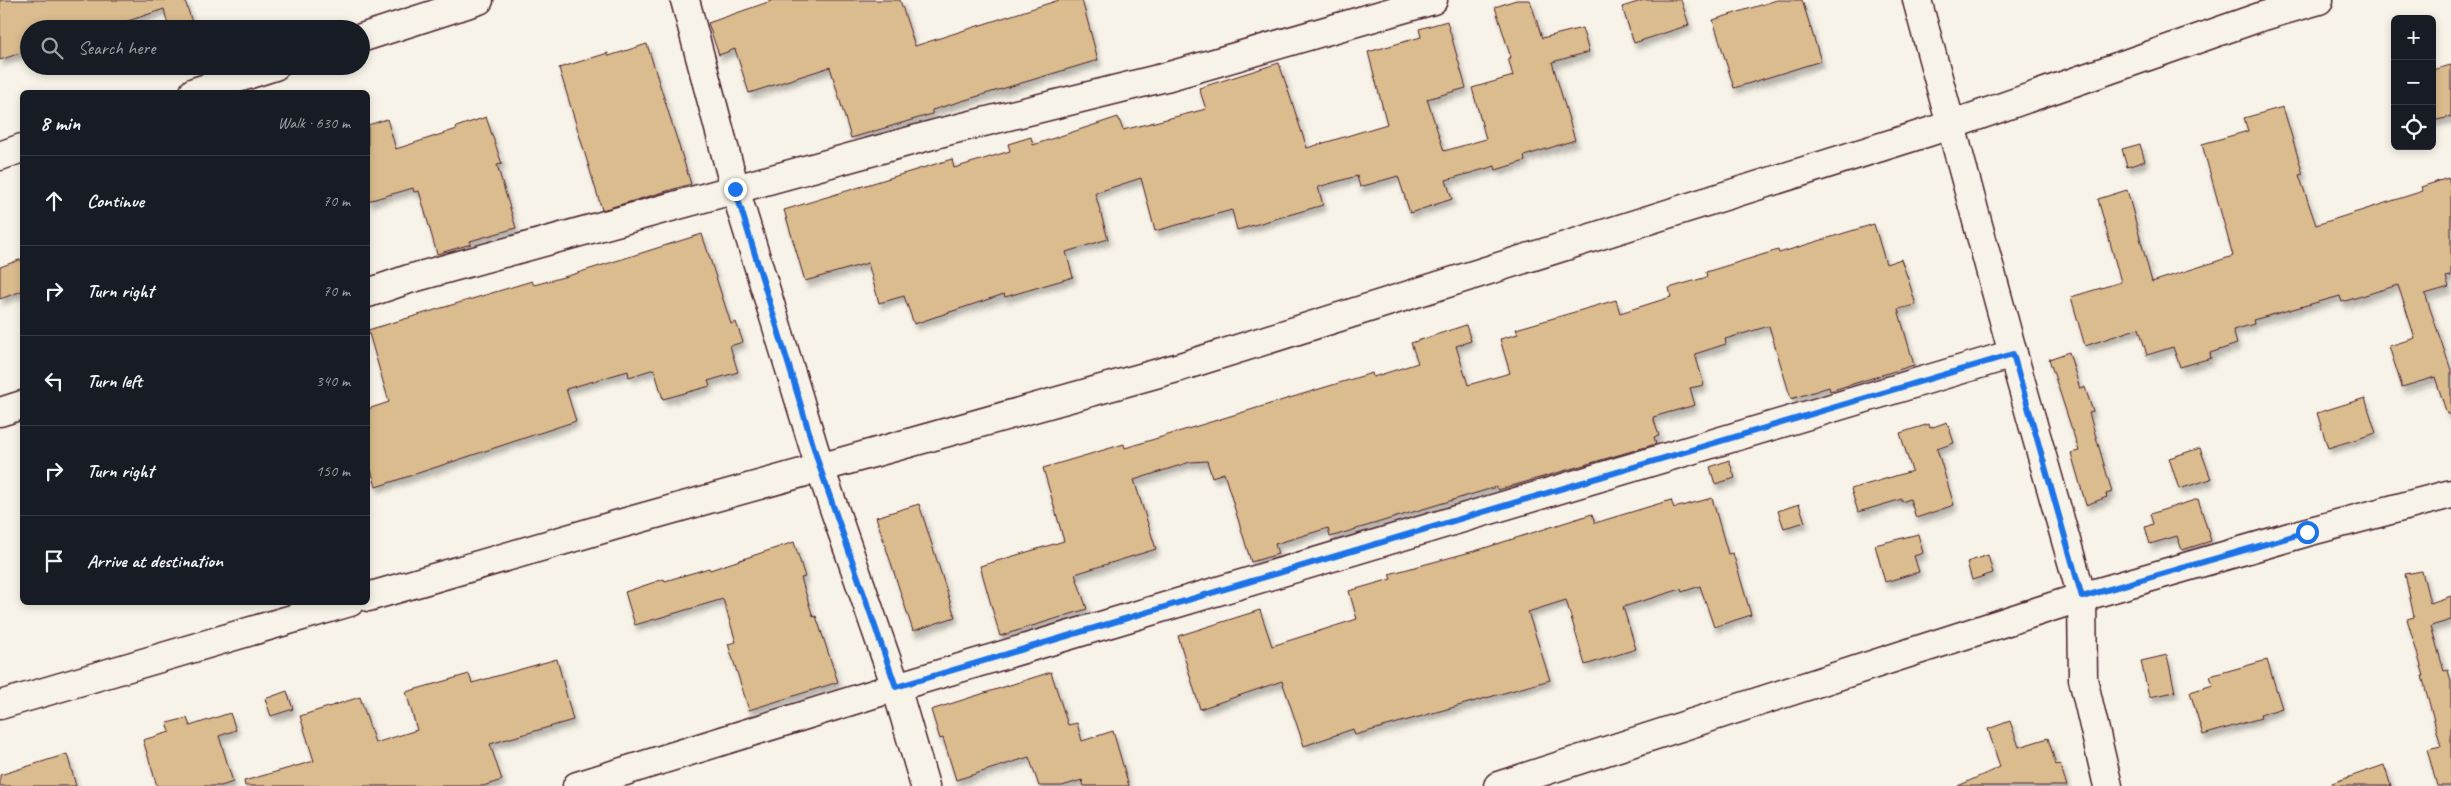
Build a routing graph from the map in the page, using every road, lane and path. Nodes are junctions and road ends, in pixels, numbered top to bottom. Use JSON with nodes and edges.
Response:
{"nodes":[{"id":1,"x":479,"y":0,"type":"edge"},
{"id":2,"x":685,"y":0,"type":"edge"},
{"id":3,"x":1433,"y":0,"type":"edge"},
{"id":4,"x":1917,"y":0,"type":"edge"},
{"id":5,"x":2319,"y":0,"type":"edge"},
{"id":6,"x":370,"y":35,"type":"edge"},
{"id":7,"x":247,"y":75,"type":"edge"},
{"id":8,"x":200,"y":90,"type":"edge"},
{"id":9,"x":1951,"y":124,"type":"junction"},
{"id":10,"x":20,"y":149,"type":"edge"},
{"id":11,"x":0,"y":156,"type":"edge"},
{"id":12,"x":735,"y":189,"type":"junction"},
{"id":13,"x":370,"y":292,"type":"edge"},
{"id":14,"x":2013,"y":354,"type":"junction"},
{"id":15,"x":20,"y":406,"type":"edge"},
{"id":16,"x":0,"y":412,"type":"edge"},
{"id":17,"x":820,"y":468,"type":"junction"},
{"id":18,"x":2451,"y":494,"type":"edge"},
{"id":19,"x":370,"y":596,"type":"edge"},
{"id":20,"x":2082,"y":597,"type":"junction"},
{"id":21,"x":340,"y":605,"type":"edge"},
{"id":22,"x":896,"y":687,"type":"junction"},
{"id":23,"x":0,"y":704,"type":"edge"},
{"id":24,"x":577,"y":786,"type":"edge"},
{"id":25,"x":925,"y":786,"type":"edge"},
{"id":26,"x":1498,"y":786,"type":"edge"},
{"id":27,"x":2108,"y":786,"type":"edge"}],
"edges":[{"from":1,"to":6,"type":"street"},
{"from":2,"to":12,"type":"street"},
{"from":3,"to":12,"type":"street"},
{"from":4,"to":9,"type":"street"},
{"from":5,"to":9,"type":"street"},
{"from":7,"to":8,"type":"street"},
{"from":9,"to":14,"type":"street"},
{"from":9,"to":17,"type":"street"},
{"from":10,"to":11,"type":"street"},
{"from":12,"to":13,"type":"street"},
{"from":12,"to":17,"type":"street"},
{"from":14,"to":20,"type":"street"},
{"from":14,"to":22,"type":"street"},
{"from":15,"to":16,"type":"street"},
{"from":17,"to":19,"type":"street"},
{"from":17,"to":22,"type":"street"},
{"from":18,"to":20,"type":"street"},
{"from":20,"to":26,"type":"street"},
{"from":20,"to":27,"type":"street"},
{"from":21,"to":23,"type":"street"},
{"from":22,"to":24,"type":"street"},
{"from":22,"to":25,"type":"street"}]}
